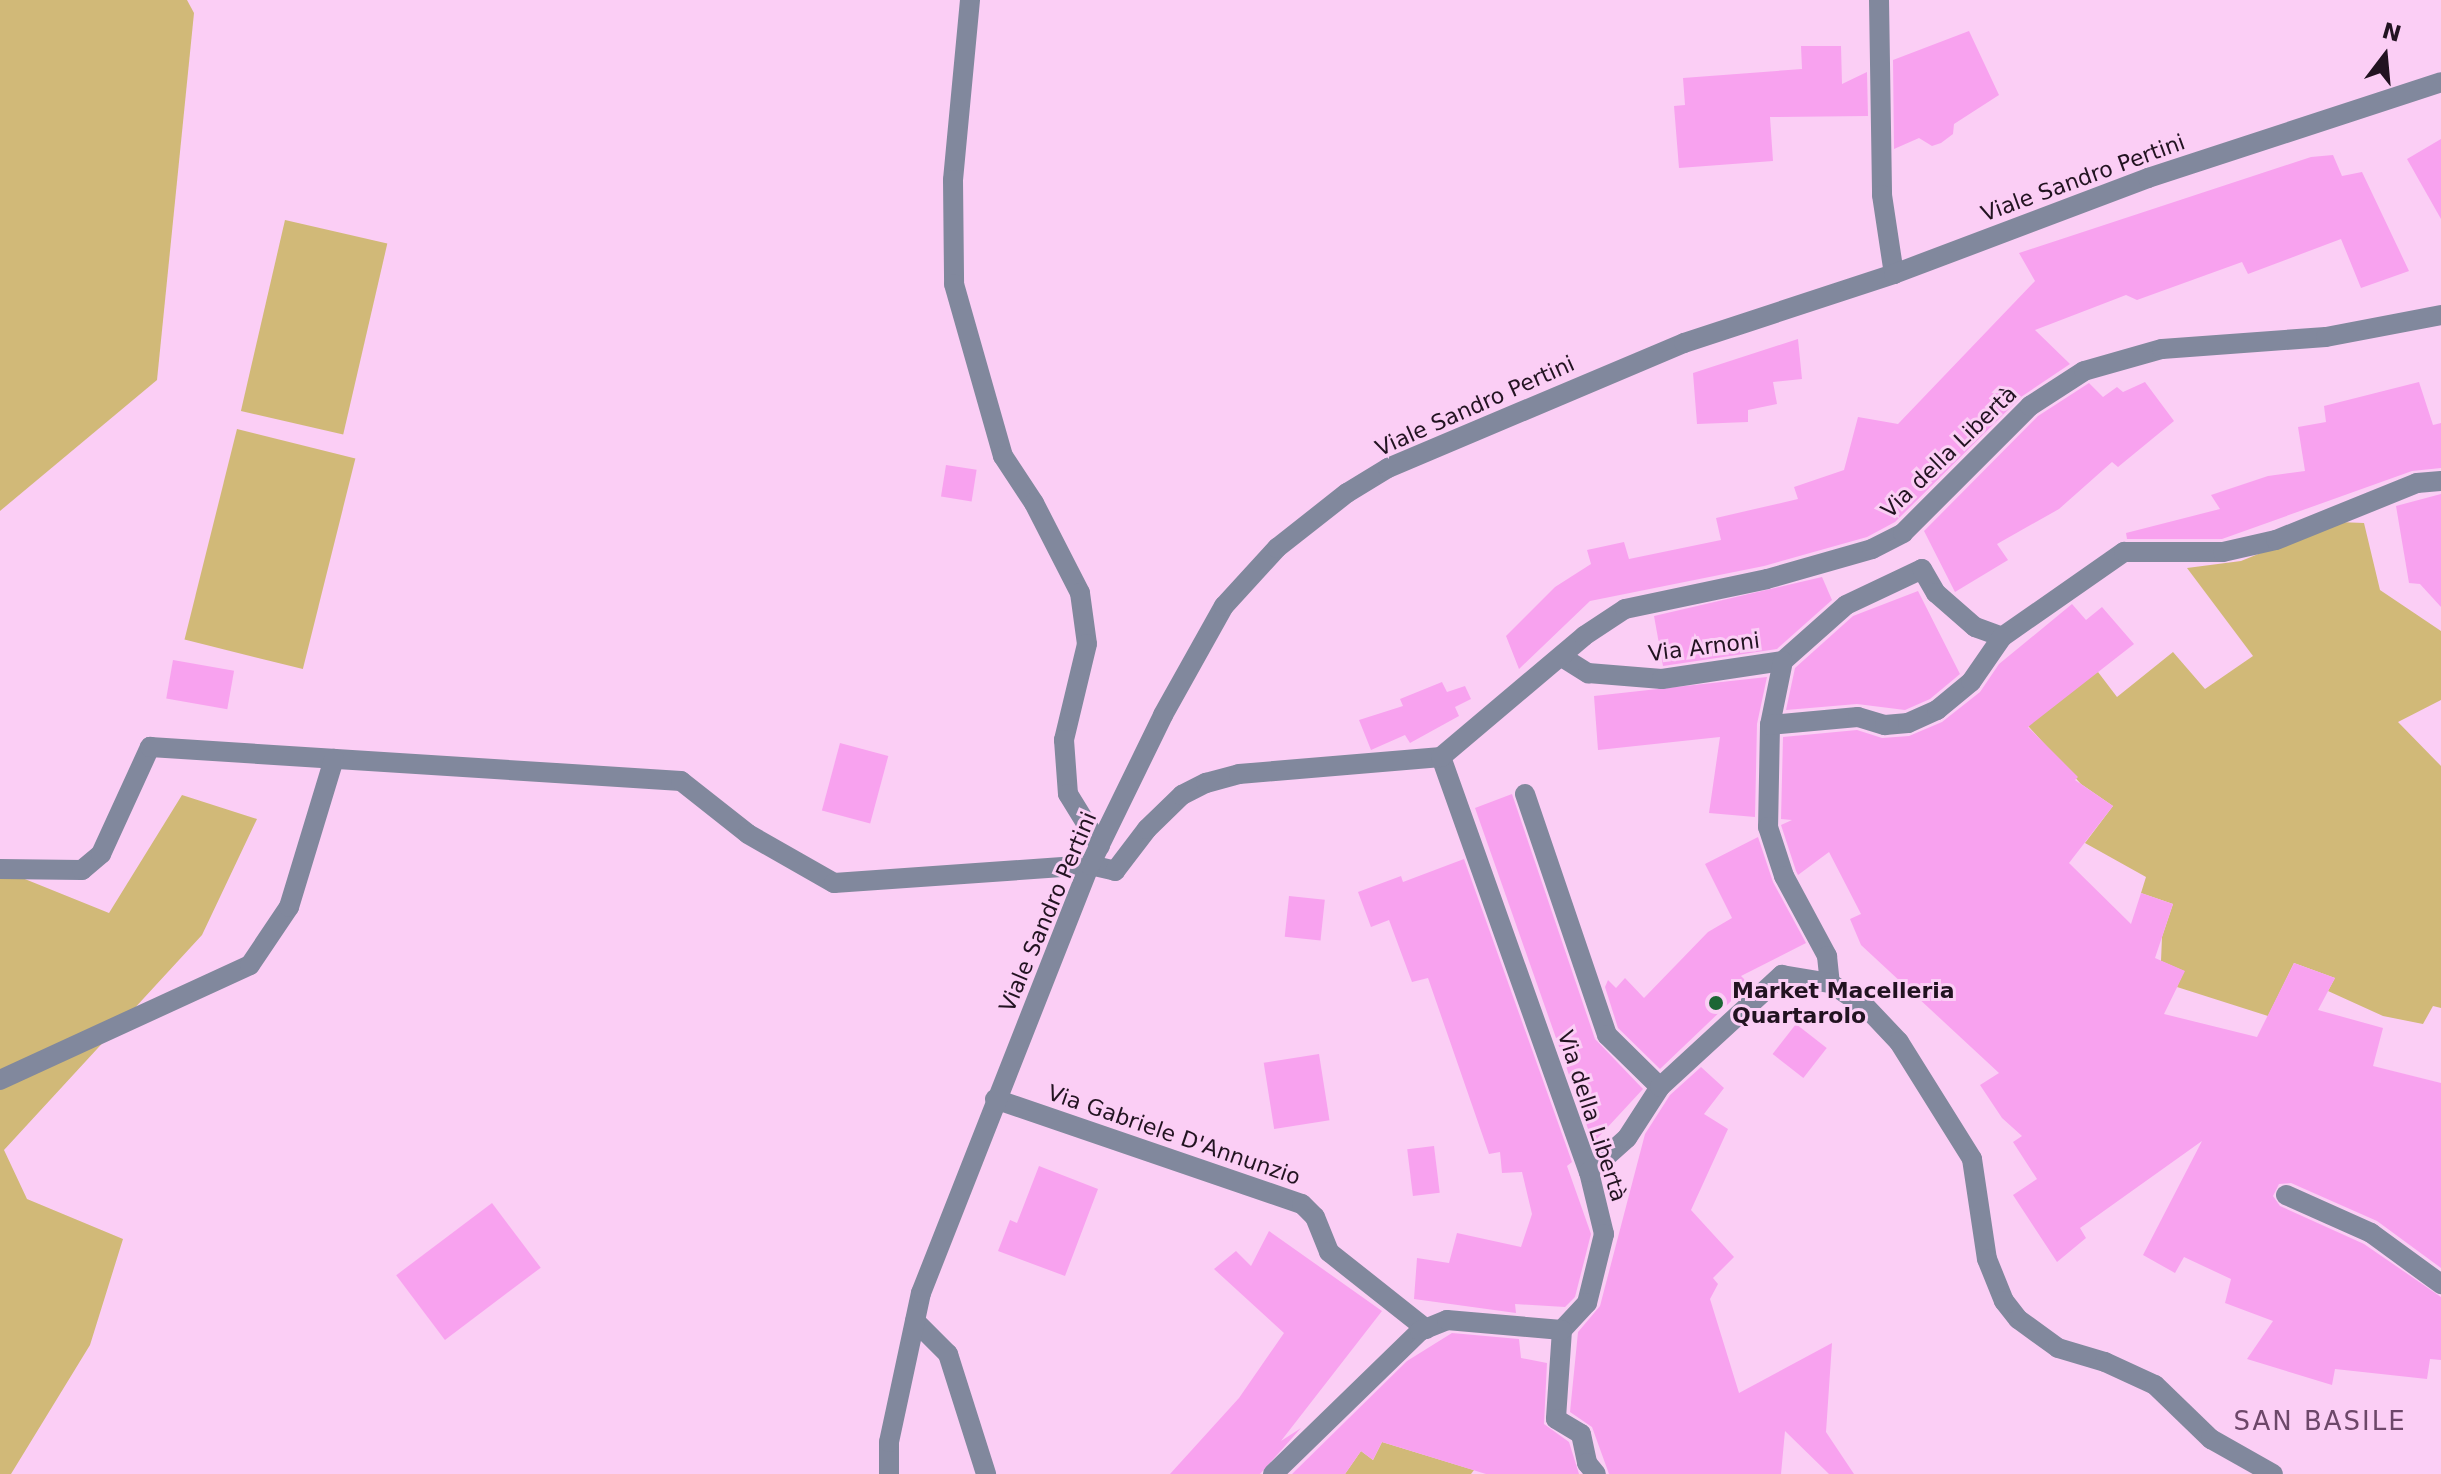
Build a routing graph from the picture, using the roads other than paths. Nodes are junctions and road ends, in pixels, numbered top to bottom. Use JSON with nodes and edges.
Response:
{"nodes":[{"id":1,"x":970,"y":0,"type":"edge"},
{"id":2,"x":1879,"y":0,"type":"edge"},
{"id":3,"x":2441,"y":82,"type":"edge"},
{"id":4,"x":1894,"y":274,"type":"junction"},
{"id":5,"x":2441,"y":315,"type":"edge"},
{"id":6,"x":2441,"y":481,"type":"edge"},
{"id":7,"x":2002,"y":637,"type":"junction"},
{"id":8,"x":1562,"y":657,"type":"junction"},
{"id":9,"x":1783,"y":661,"type":"junction"},
{"id":10,"x":1770,"y":725,"type":"junction"},
{"id":11,"x":1441,"y":757,"type":"junction"},
{"id":12,"x":334,"y":759,"type":"junction"},
{"id":13,"x":1525,"y":794,"type":"dead end"},
{"id":14,"x":1100,"y":846,"type":"junction"},
{"id":15,"x":1090,"y":865,"type":"junction"},
{"id":16,"x":0,"y":869,"type":"edge"},
{"id":17,"x":1830,"y":983,"type":"junction"},
{"id":18,"x":0,"y":1080,"type":"edge"},
{"id":19,"x":1660,"y":1087,"type":"junction"},
{"id":20,"x":995,"y":1099,"type":"junction"},
{"id":21,"x":1589,"y":1172,"type":"junction"},
{"id":22,"x":2286,"y":1195,"type":"dead end"},
{"id":23,"x":2441,"y":1284,"type":"edge"},
{"id":24,"x":915,"y":1321,"type":"junction"},
{"id":25,"x":1426,"y":1329,"type":"junction"},
{"id":26,"x":1562,"y":1330,"type":"junction"},
{"id":27,"x":889,"y":1474,"type":"edge"},
{"id":28,"x":986,"y":1474,"type":"edge"},
{"id":29,"x":1273,"y":1474,"type":"edge"},
{"id":30,"x":1596,"y":1474,"type":"edge"},
{"id":31,"x":2273,"y":1474,"type":"edge"}],
"edges":[{"from":1,"to":14,"type":"street"},
{"from":2,"to":4,"type":"street"},
{"from":3,"to":4,"type":"street","name":"Viale Sandro Pertini"},
{"from":4,"to":14,"type":"street","name":"Viale Sandro Pertini"},
{"from":5,"to":8,"type":"street","name":"Via della Libertà"},
{"from":6,"to":7,"type":"street"},
{"from":7,"to":9,"type":"street","name":"Via Arnoni"},
{"from":7,"to":10,"type":"street"},
{"from":8,"to":9,"type":"street","name":"Via Arnoni"},
{"from":8,"to":11,"type":"street","name":"Via della Libertà"},
{"from":9,"to":10,"type":"street"},
{"from":10,"to":17,"type":"street"},
{"from":11,"to":15,"type":"street"},
{"from":11,"to":21,"type":"street","name":"Via della Libertà"},
{"from":12,"to":15,"type":"street"},
{"from":12,"to":16,"type":"street"},
{"from":12,"to":18,"type":"street"},
{"from":13,"to":19,"type":"street"},
{"from":14,"to":15,"type":"street","name":"Viale Sandro Pertini"},
{"from":15,"to":20,"type":"street","name":"Viale Sandro Pertini"},
{"from":17,"to":19,"type":"street"},
{"from":17,"to":31,"type":"street"},
{"from":19,"to":21,"type":"street"},
{"from":20,"to":24,"type":"street","name":"Viale Sandro Pertini"},
{"from":20,"to":25,"type":"street","name":"Via Gabriele D'Annunzio"},
{"from":21,"to":26,"type":"street","name":"Via della Libertà"},
{"from":22,"to":23,"type":"street"},
{"from":24,"to":27,"type":"street","name":"Viale Sandro Pertini"},
{"from":24,"to":28,"type":"street"},
{"from":25,"to":26,"type":"street"},
{"from":25,"to":29,"type":"street"},
{"from":26,"to":30,"type":"street"}]}
